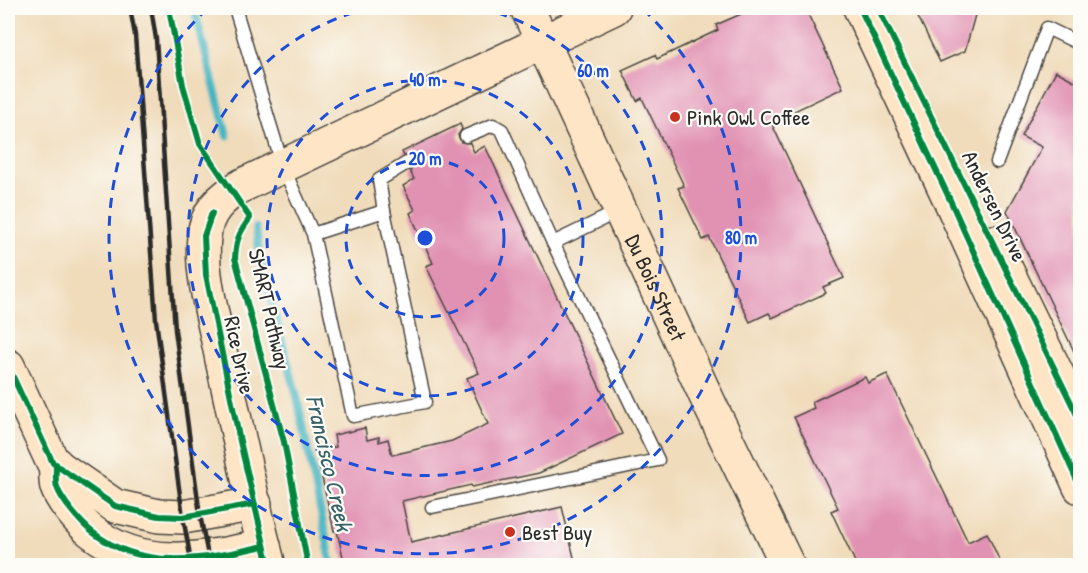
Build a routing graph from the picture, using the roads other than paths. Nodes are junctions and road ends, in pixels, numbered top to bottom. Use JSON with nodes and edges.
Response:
{"nodes":[{"id":1,"x":235,"y":8,"type":"edge"},
{"id":2,"x":527,"y":8,"type":"edge"},
{"id":3,"x":614,"y":8,"type":"edge"},
{"id":4,"x":860,"y":8,"type":"edge"},
{"id":5,"x":878,"y":8,"type":"edge"},
{"id":6,"x":544,"y":41,"type":"junction"},
{"id":7,"x":1080,"y":44,"type":"edge"},
{"id":8,"x":466,"y":135,"type":"dead end"},
{"id":9,"x":997,"y":162,"type":"dead end"},
{"id":10,"x":407,"y":163,"type":"dead end"},
{"id":11,"x":283,"y":167,"type":"junction"},
{"id":12,"x":384,"y":211,"type":"junction"},
{"id":13,"x":620,"y":211,"type":"junction"},
{"id":14,"x":313,"y":234,"type":"junction"},
{"id":15,"x":553,"y":243,"type":"junction"},
{"id":16,"x":8,"y":366,"type":"edge"},
{"id":17,"x":1080,"y":421,"type":"edge"},
{"id":18,"x":56,"y":464,"type":"junction"},
{"id":19,"x":1080,"y":487,"type":"edge"},
{"id":20,"x":255,"y":504,"type":"junction"},
{"id":21,"x":432,"y":507,"type":"dead end"},
{"id":22,"x":267,"y":556,"type":"edge"},
{"id":23,"x":788,"y":566,"type":"edge"}],
"edges":[{"from":1,"to":11,"type":"lane"},
{"from":2,"to":6,"type":"street","name":"Du Bois Street"},
{"from":3,"to":6,"type":"street","name":"Rice Drive"},
{"from":4,"to":19,"type":"street","name":"Andersen Drive"},
{"from":5,"to":17,"type":"street","name":"Andersen Drive"},
{"from":6,"to":11,"type":"street","name":"Rice Drive"},
{"from":6,"to":13,"type":"street","name":"Du Bois Street"},
{"from":7,"to":9,"type":"lane"},
{"from":8,"to":15,"type":"lane"},
{"from":10,"to":12,"type":"lane"},
{"from":11,"to":14,"type":"lane"},
{"from":11,"to":20,"type":"street","name":"Rice Drive"},
{"from":12,"to":14,"type":"lane"},
{"from":12,"to":14,"type":"lane"},
{"from":13,"to":15,"type":"lane"},
{"from":13,"to":23,"type":"street","name":"Du Bois Street"},
{"from":15,"to":21,"type":"lane"},
{"from":16,"to":18,"type":"street"},
{"from":18,"to":20,"type":"street"},
{"from":18,"to":22,"type":"street"},
{"from":20,"to":22,"type":"street","name":"Rice Drive"}]}
